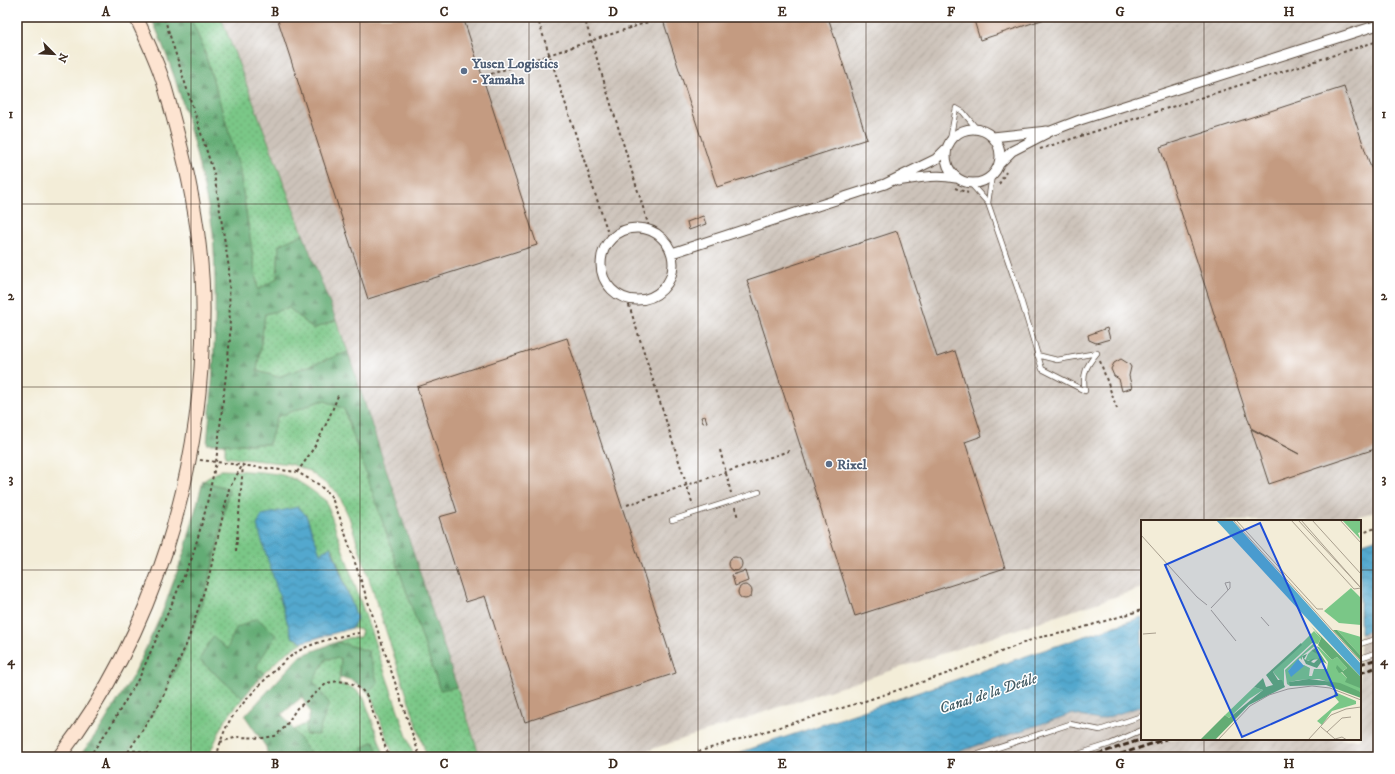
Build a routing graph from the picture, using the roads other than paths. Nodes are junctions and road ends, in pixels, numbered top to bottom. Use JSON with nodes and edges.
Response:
{"nodes":[{"id":1,"x":136,"y":17,"type":"edge"},
{"id":2,"x":1378,"y":25,"type":"edge"},
{"id":3,"x":976,"y":128,"type":"junction"},
{"id":4,"x":1051,"y":131,"type":"junction"},
{"id":5,"x":993,"y":137,"type":"junction"},
{"id":6,"x":950,"y":140,"type":"junction"},
{"id":7,"x":946,"y":149,"type":"junction"},
{"id":8,"x":999,"y":164,"type":"junction"},
{"id":9,"x":992,"y":175,"type":"junction"},
{"id":10,"x":953,"y":181,"type":"junction"},
{"id":11,"x":970,"y":183,"type":"junction"},
{"id":12,"x":885,"y":184,"type":"junction"},
{"id":13,"x":988,"y":202,"type":"junction"},
{"id":14,"x":672,"y":253,"type":"junction"},
{"id":15,"x":1038,"y":355,"type":"junction"},
{"id":16,"x":759,"y":492,"type":"dead end"},
{"id":17,"x":672,"y":520,"type":"dead end"},
{"id":18,"x":1378,"y":638,"type":"edge"},
{"id":19,"x":1361,"y":644,"type":"edge"},
{"id":20,"x":1378,"y":652,"type":"edge"},
{"id":21,"x":1361,"y":658,"type":"edge"},
{"id":22,"x":1141,"y":716,"type":"edge"},
{"id":23,"x":1141,"y":730,"type":"edge"},
{"id":24,"x":59,"y":757,"type":"edge"},
{"id":25,"x":970,"y":757,"type":"edge"},
{"id":26,"x":1069,"y":757,"type":"edge"}],
"edges":[{"from":1,"to":24,"type":"main road"},
{"from":2,"to":4,"type":"street"},
{"from":3,"to":5,"type":"street"},
{"from":3,"to":6,"type":"street"},
{"from":3,"to":6,"type":"lane"},
{"from":4,"to":5,"type":"street"},
{"from":4,"to":8,"type":"street"},
{"from":5,"to":8,"type":"street"},
{"from":6,"to":7,"type":"street"},
{"from":7,"to":10,"type":"street"},
{"from":7,"to":12,"type":"street"},
{"from":8,"to":9,"type":"street"},
{"from":9,"to":11,"type":"street"},
{"from":9,"to":13,"type":"lane"},
{"from":10,"to":11,"type":"street"},
{"from":10,"to":12,"type":"street"},
{"from":11,"to":13,"type":"lane"},
{"from":12,"to":14,"type":"street"},
{"from":13,"to":15,"type":"lane"},
{"from":14,"to":14,"type":"street"},
{"from":15,"to":15,"type":"lane"},
{"from":16,"to":17,"type":"lane"},
{"from":18,"to":19,"type":"lane"},
{"from":20,"to":21,"type":"lane"},
{"from":22,"to":25,"type":"lane"},
{"from":23,"to":26,"type":"lane"}]}
